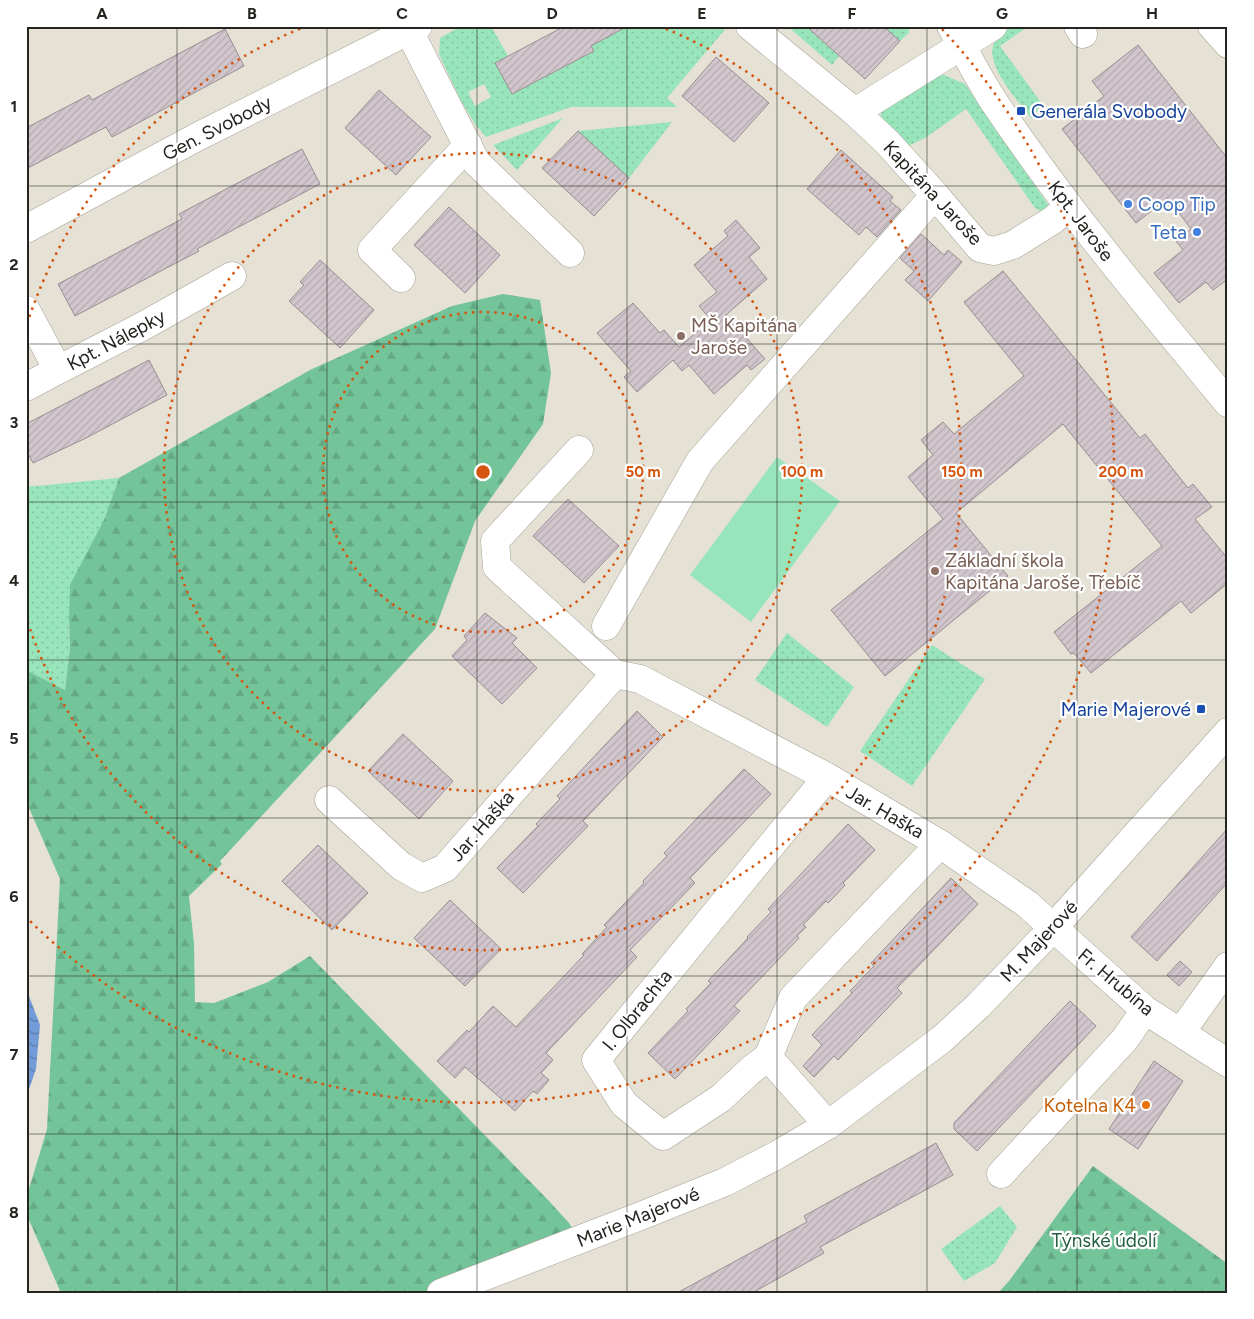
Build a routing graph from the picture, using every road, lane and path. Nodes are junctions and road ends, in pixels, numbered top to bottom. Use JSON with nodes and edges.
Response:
{"nodes":[{"id":1,"x":750,"y":26,"type":"edge"},
{"id":2,"x":993,"y":26,"type":"edge"},
{"id":3,"x":1212,"y":26,"type":"edge"},
{"id":4,"x":414,"y":28,"type":"edge"},
{"id":5,"x":956,"y":35,"type":"edge"},
{"id":6,"x":1228,"y":44,"type":"edge"},
{"id":7,"x":855,"y":112,"type":"junction"},
{"id":8,"x":468,"y":145,"type":"junction"},
{"id":9,"x":935,"y":195,"type":"junction"},
{"id":10,"x":1068,"y":207,"type":"junction"},
{"id":11,"x":26,"y":229,"type":"edge"},
{"id":12,"x":570,"y":253,"type":"dead end"},
{"id":13,"x":232,"y":276,"type":"dead end"},
{"id":14,"x":401,"y":278,"type":"dead end"},
{"id":15,"x":26,"y":310,"type":"edge"},
{"id":16,"x":58,"y":370,"type":"junction"},
{"id":17,"x":26,"y":387,"type":"edge"},
{"id":18,"x":1228,"y":403,"type":"edge"},
{"id":19,"x":579,"y":450,"type":"dead end"},
{"id":20,"x":606,"y":626,"type":"dead end"},
{"id":21,"x":615,"y":674,"type":"junction"},
{"id":22,"x":1228,"y":732,"type":"edge"},
{"id":23,"x":827,"y":777,"type":"junction"},
{"id":24,"x":329,"y":800,"type":"dead end"},
{"id":25,"x":940,"y":844,"type":"junction"},
{"id":26,"x":1053,"y":928,"type":"junction"},
{"id":27,"x":1228,"y":966,"type":"edge"},
{"id":28,"x":1146,"y":1010,"type":"junction"},
{"id":29,"x":1181,"y":1032,"type":"junction"},
{"id":30,"x":768,"y":1057,"type":"junction"},
{"id":31,"x":1228,"y":1063,"type":"edge"},
{"id":32,"x":828,"y":1125,"type":"junction"},
{"id":33,"x":1001,"y":1174,"type":"dead end"},
{"id":34,"x":441,"y":1293,"type":"edge"}],
"edges":[{"from":1,"to":7,"type":"street","name":"Kapitána Jaroše"},
{"from":2,"to":5,"type":"street"},
{"from":3,"to":6,"type":"street"},
{"from":4,"to":8,"type":"street","name":"Gen. Svobody"},
{"from":4,"to":11,"type":"street","name":"Gen. Svobody"},
{"from":5,"to":7,"type":"street"},
{"from":5,"to":10,"type":"street","name":"Kpt. Jaroše"},
{"from":7,"to":9,"type":"street","name":"Kapitána Jaroše"},
{"from":8,"to":12,"type":"street","name":"Gen. Svobody"},
{"from":8,"to":14,"type":"street"},
{"from":9,"to":10,"type":"street","name":"Kapitána Jaroše"},
{"from":9,"to":20,"type":"street"},
{"from":10,"to":18,"type":"street","name":"Kpt. Jaroše"},
{"from":13,"to":16,"type":"street","name":"Kpt. Nálepky"},
{"from":15,"to":16,"type":"street","name":"Kpt. Nálepky"},
{"from":16,"to":17,"type":"street"},
{"from":19,"to":21,"type":"street"},
{"from":21,"to":23,"type":"street","name":"Jar. Haška"},
{"from":21,"to":24,"type":"street","name":"Jar. Haška"},
{"from":22,"to":26,"type":"street","name":"M. Majerové"},
{"from":23,"to":25,"type":"street","name":"Jar. Haška"},
{"from":23,"to":30,"type":"street","name":"I. Olbrachta"},
{"from":25,"to":26,"type":"street","name":"Jar. Haška"},
{"from":25,"to":30,"type":"street","name":"Jar. Haška"},
{"from":26,"to":28,"type":"street","name":"Fr. Hrubína"},
{"from":26,"to":32,"type":"street","name":"M. Majerové"},
{"from":27,"to":29,"type":"street"},
{"from":28,"to":29,"type":"street","name":"Fr. Hrubína"},
{"from":28,"to":33,"type":"street"},
{"from":29,"to":31,"type":"street","name":"Fr. Hrubína"},
{"from":30,"to":32,"type":"street"},
{"from":32,"to":34,"type":"street","name":"Marie Majerové"}]}
